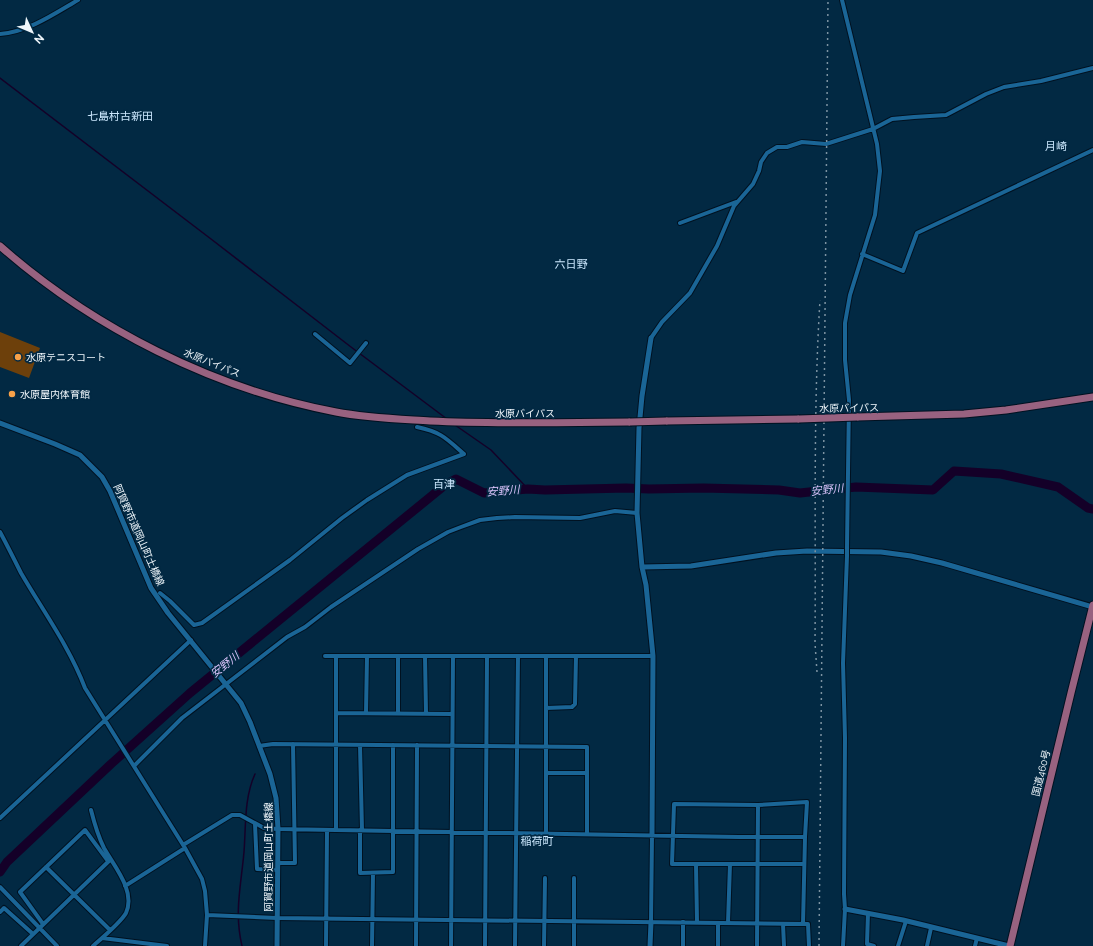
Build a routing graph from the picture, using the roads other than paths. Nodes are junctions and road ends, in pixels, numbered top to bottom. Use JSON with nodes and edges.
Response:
{"nodes":[{"id":1,"x":78,"y":0,"type":"edge"},
{"id":2,"x":842,"y":0,"type":"edge"},
{"id":3,"x":0,"y":34,"type":"edge"},
{"id":4,"x":1093,"y":68,"type":"edge"},
{"id":5,"x":873,"y":129,"type":"junction"},
{"id":6,"x":1093,"y":150,"type":"edge"},
{"id":7,"x":737,"y":202,"type":"junction"},
{"id":8,"x":680,"y":223,"type":"dead end"},
{"id":9,"x":0,"y":246,"type":"edge"},
{"id":10,"x":862,"y":254,"type":"junction"},
{"id":11,"x":315,"y":334,"type":"dead end"},
{"id":12,"x":650,"y":340,"type":"joint"},
{"id":13,"x":366,"y":343,"type":"dead end"},
{"id":14,"x":1093,"y":397,"type":"edge"},
{"id":15,"x":0,"y":423,"type":"edge"},
{"id":16,"x":417,"y":427,"type":"dead end"},
{"id":17,"x":637,"y":513,"type":"junction"},
{"id":18,"x":0,"y":532,"type":"edge"},
{"id":19,"x":642,"y":567,"type":"junction"},
{"id":20,"x":160,"y":593,"type":"dead end"},
{"id":21,"x":1093,"y":606,"type":"edge"},
{"id":22,"x":191,"y":640,"type":"junction"},
{"id":23,"x":326,"y":656,"type":"dead end"},
{"id":24,"x":336,"y":656,"type":"junction"},
{"id":25,"x":367,"y":656,"type":"junction"},
{"id":26,"x":398,"y":656,"type":"junction"},
{"id":27,"x":425,"y":656,"type":"junction"},
{"id":28,"x":453,"y":656,"type":"junction"},
{"id":29,"x":487,"y":656,"type":"junction"},
{"id":30,"x":518,"y":656,"type":"junction"},
{"id":31,"x":546,"y":656,"type":"junction"},
{"id":32,"x":576,"y":656,"type":"junction"},
{"id":33,"x":653,"y":656,"type":"junction"},
{"id":34,"x":226,"y":683,"type":"junction"},
{"id":35,"x":546,"y":708,"type":"junction"},
{"id":36,"x":336,"y":713,"type":"junction"},
{"id":37,"x":366,"y":713,"type":"junction"},
{"id":38,"x":398,"y":713,"type":"junction"},
{"id":39,"x":426,"y":714,"type":"junction"},
{"id":40,"x":452,"y":714,"type":"junction"},
{"id":41,"x":105,"y":721,"type":"junction"},
{"id":42,"x":294,"y":744,"type":"junction"},
{"id":43,"x":336,"y":745,"type":"junction"},
{"id":44,"x":360,"y":745,"type":"junction"},
{"id":45,"x":393,"y":745,"type":"junction"},
{"id":46,"x":417,"y":745,"type":"junction"},
{"id":47,"x":259,"y":746,"type":"junction"},
{"id":48,"x":452,"y":746,"type":"junction"},
{"id":49,"x":487,"y":746,"type":"junction"},
{"id":50,"x":517,"y":746,"type":"junction"},
{"id":51,"x":546,"y":747,"type":"junction"},
{"id":52,"x":133,"y":764,"type":"junction"},
{"id":53,"x":546,"y":773,"type":"junction"},
{"id":54,"x":587,"y":773,"type":"junction"},
{"id":55,"x":758,"y":805,"type":"junction"},
{"id":56,"x":90,"y":810,"type":"dead end"},
{"id":57,"x":0,"y":818,"type":"edge"},
{"id":58,"x":255,"y":824,"type":"junction"},
{"id":59,"x":278,"y":829,"type":"junction"},
{"id":60,"x":295,"y":829,"type":"junction"},
{"id":61,"x":327,"y":830,"type":"junction"},
{"id":62,"x":336,"y":830,"type":"junction"},
{"id":63,"x":361,"y":830,"type":"junction"},
{"id":64,"x":393,"y":831,"type":"junction"},
{"id":65,"x":417,"y":831,"type":"junction"},
{"id":66,"x":452,"y":832,"type":"junction"},
{"id":67,"x":486,"y":832,"type":"junction"},
{"id":68,"x":516,"y":832,"type":"junction"},
{"id":69,"x":546,"y":833,"type":"junction"},
{"id":70,"x":587,"y":834,"type":"junction"},
{"id":71,"x":652,"y":835,"type":"junction"},
{"id":72,"x":673,"y":835,"type":"junction"},
{"id":73,"x":757,"y":837,"type":"junction"},
{"id":74,"x":805,"y":837,"type":"junction"},
{"id":75,"x":184,"y":846,"type":"junction"},
{"id":76,"x":110,"y":860,"type":"junction"},
{"id":77,"x":278,"y":863,"type":"junction"},
{"id":78,"x":696,"y":864,"type":"junction"},
{"id":79,"x":730,"y":864,"type":"junction"},
{"id":80,"x":757,"y":864,"type":"junction"},
{"id":81,"x":804,"y":864,"type":"junction"},
{"id":82,"x":46,"y":868,"type":"junction"},
{"id":83,"x":278,"y":870,"type":"junction"},
{"id":84,"x":373,"y":873,"type":"junction"},
{"id":85,"x":545,"y":878,"type":"dead end"},
{"id":86,"x":574,"y":878,"type":"dead end"},
{"id":87,"x":125,"y":886,"type":"junction"},
{"id":88,"x":1,"y":888,"type":"edge"},
{"id":89,"x":74,"y":895,"type":"junction"},
{"id":90,"x":845,"y":909,"type":"junction"},
{"id":91,"x":0,"y":912,"type":"edge"},
{"id":92,"x":868,"y":913,"type":"junction"},
{"id":93,"x":207,"y":915,"type":"junction"},
{"id":94,"x":277,"y":918,"type":"junction"},
{"id":95,"x":326,"y":918,"type":"junction"},
{"id":96,"x":372,"y":919,"type":"junction"},
{"id":97,"x":416,"y":919,"type":"junction"},
{"id":98,"x":451,"y":920,"type":"junction"},
{"id":99,"x":486,"y":920,"type":"junction"},
{"id":100,"x":516,"y":920,"type":"junction"},
{"id":101,"x":544,"y":921,"type":"junction"},
{"id":102,"x":574,"y":921,"type":"junction"},
{"id":103,"x":906,"y":921,"type":"junction"},
{"id":104,"x":651,"y":922,"type":"junction"},
{"id":105,"x":683,"y":922,"type":"junction"},
{"id":106,"x":697,"y":922,"type":"junction"},
{"id":107,"x":718,"y":923,"type":"junction"},
{"id":108,"x":728,"y":923,"type":"junction"},
{"id":109,"x":757,"y":923,"type":"junction"},
{"id":110,"x":43,"y":924,"type":"junction"},
{"id":111,"x":784,"y":924,"type":"junction"},
{"id":112,"x":803,"y":924,"type":"junction"},
{"id":113,"x":40,"y":928,"type":"junction"},
{"id":114,"x":931,"y":928,"type":"junction"},
{"id":115,"x":110,"y":930,"type":"junction"},
{"id":116,"x":33,"y":934,"type":"junction"},
{"id":117,"x":102,"y":938,"type":"junction"},
{"id":118,"x":977,"y":938,"type":"junction"},
{"id":119,"x":21,"y":946,"type":"edge"},
{"id":120,"x":57,"y":946,"type":"edge"},
{"id":121,"x":93,"y":946,"type":"edge"},
{"id":122,"x":167,"y":946,"type":"edge"},
{"id":123,"x":205,"y":946,"type":"edge"},
{"id":124,"x":277,"y":946,"type":"edge"},
{"id":125,"x":326,"y":946,"type":"edge"},
{"id":126,"x":372,"y":946,"type":"edge"},
{"id":127,"x":416,"y":946,"type":"edge"},
{"id":128,"x":451,"y":946,"type":"edge"},
{"id":129,"x":485,"y":946,"type":"edge"},
{"id":130,"x":516,"y":946,"type":"edge"},
{"id":131,"x":544,"y":946,"type":"edge"},
{"id":132,"x":574,"y":946,"type":"edge"},
{"id":133,"x":650,"y":946,"type":"edge"},
{"id":134,"x":683,"y":946,"type":"edge"},
{"id":135,"x":718,"y":946,"type":"edge"},
{"id":136,"x":757,"y":946,"type":"edge"},
{"id":137,"x":784,"y":946,"type":"edge"},
{"id":138,"x":809,"y":946,"type":"edge"},
{"id":139,"x":843,"y":946,"type":"edge"},
{"id":140,"x":874,"y":946,"type":"edge"},
{"id":141,"x":898,"y":946,"type":"edge"},
{"id":142,"x":927,"y":946,"type":"edge"},
{"id":143,"x":975,"y":946,"type":"edge"},
{"id":144,"x":1010,"y":946,"type":"edge"}],
"edges":[{"from":1,"to":3,"type":"street"},
{"from":2,"to":5,"type":"street"},
{"from":4,"to":5,"type":"street"},
{"from":5,"to":7,"type":"street"},
{"from":5,"to":10,"type":"street"},
{"from":6,"to":10,"type":"street"},
{"from":7,"to":8,"type":"street"},
{"from":7,"to":12,"type":"street"},
{"from":9,"to":14,"type":"highway","name":"水原バイパス","bridge":true},
{"from":10,"to":90,"type":"street","bridge":true},
{"from":11,"to":13,"type":"street"},
{"from":12,"to":17,"type":"street"},
{"from":15,"to":22,"type":"street","name":"阿賀野市道岡山町土橋線"},
{"from":16,"to":20,"type":"street"},
{"from":17,"to":19,"type":"street"},
{"from":17,"to":34,"type":"street"},
{"from":18,"to":41,"type":"street"},
{"from":19,"to":21,"type":"street"},
{"from":19,"to":33,"type":"street"},
{"from":21,"to":144,"type":"highway","name":"国道460号"},
{"from":22,"to":34,"type":"street","name":"阿賀野市道岡山町土橋線"},
{"from":22,"to":41,"type":"street"},
{"from":23,"to":24,"type":"street"},
{"from":24,"to":25,"type":"street"},
{"from":24,"to":36,"type":"street"},
{"from":25,"to":26,"type":"street"},
{"from":25,"to":37,"type":"street"},
{"from":26,"to":27,"type":"street"},
{"from":26,"to":38,"type":"street"},
{"from":27,"to":28,"type":"street"},
{"from":27,"to":39,"type":"street"},
{"from":28,"to":29,"type":"street"},
{"from":28,"to":40,"type":"street"},
{"from":29,"to":30,"type":"street"},
{"from":29,"to":49,"type":"street"},
{"from":30,"to":31,"type":"street"},
{"from":30,"to":50,"type":"street"},
{"from":31,"to":32,"type":"street"},
{"from":31,"to":35,"type":"street"},
{"from":32,"to":33,"type":"street"},
{"from":32,"to":35,"type":"street"},
{"from":33,"to":71,"type":"street"},
{"from":34,"to":47,"type":"street","name":"阿賀野市道岡山町土橋線"},
{"from":34,"to":52,"type":"street"},
{"from":35,"to":51,"type":"street"},
{"from":36,"to":37,"type":"street"},
{"from":36,"to":43,"type":"street"},
{"from":37,"to":38,"type":"street"},
{"from":38,"to":39,"type":"street"},
{"from":39,"to":40,"type":"street"},
{"from":40,"to":48,"type":"street"},
{"from":41,"to":52,"type":"street"},
{"from":41,"to":57,"type":"street"},
{"from":42,"to":43,"type":"street"},
{"from":42,"to":47,"type":"street"},
{"from":42,"to":60,"type":"street"},
{"from":43,"to":44,"type":"street"},
{"from":43,"to":62,"type":"street"},
{"from":44,"to":45,"type":"street"},
{"from":44,"to":63,"type":"street"},
{"from":45,"to":46,"type":"street"},
{"from":45,"to":64,"type":"street"},
{"from":46,"to":48,"type":"street"},
{"from":46,"to":65,"type":"street"},
{"from":47,"to":59,"type":"street","name":"阿賀野市道岡山町土橋線"},
{"from":48,"to":49,"type":"street"},
{"from":48,"to":66,"type":"street"},
{"from":49,"to":50,"type":"street"},
{"from":49,"to":67,"type":"street"},
{"from":50,"to":51,"type":"street"},
{"from":50,"to":68,"type":"street"},
{"from":51,"to":53,"type":"street"},
{"from":51,"to":54,"type":"street"},
{"from":52,"to":75,"type":"street"},
{"from":53,"to":54,"type":"street"},
{"from":53,"to":69,"type":"street"},
{"from":54,"to":70,"type":"street"},
{"from":55,"to":72,"type":"street"},
{"from":55,"to":73,"type":"street"},
{"from":55,"to":74,"type":"street"},
{"from":56,"to":76,"type":"street"},
{"from":58,"to":59,"type":"street"},
{"from":58,"to":75,"type":"street"},
{"from":58,"to":83,"type":"street"},
{"from":59,"to":60,"type":"street"},
{"from":59,"to":77,"type":"street","name":"阿賀野市道岡山町土橋線"},
{"from":60,"to":61,"type":"street"},
{"from":60,"to":77,"type":"street"},
{"from":61,"to":62,"type":"street"},
{"from":61,"to":95,"type":"street"},
{"from":62,"to":63,"type":"street"},
{"from":63,"to":64,"type":"street"},
{"from":63,"to":84,"type":"street"},
{"from":64,"to":65,"type":"street"},
{"from":64,"to":84,"type":"street"},
{"from":65,"to":66,"type":"street"},
{"from":65,"to":97,"type":"street"},
{"from":66,"to":67,"type":"street"},
{"from":66,"to":98,"type":"street"},
{"from":67,"to":68,"type":"street"},
{"from":67,"to":99,"type":"street"},
{"from":68,"to":69,"type":"street"},
{"from":68,"to":100,"type":"street"},
{"from":69,"to":70,"type":"street"},
{"from":70,"to":71,"type":"street"},
{"from":71,"to":72,"type":"street"},
{"from":71,"to":104,"type":"street"},
{"from":72,"to":73,"type":"street"},
{"from":72,"to":78,"type":"street"},
{"from":73,"to":74,"type":"street"},
{"from":73,"to":80,"type":"street"},
{"from":74,"to":81,"type":"street"},
{"from":75,"to":87,"type":"street"},
{"from":75,"to":93,"type":"street"},
{"from":76,"to":82,"type":"street"},
{"from":76,"to":87,"type":"street"},
{"from":76,"to":89,"type":"street"},
{"from":77,"to":83,"type":"street","name":"阿賀野市道岡山町土橋線"},
{"from":78,"to":79,"type":"street"},
{"from":78,"to":106,"type":"street"},
{"from":79,"to":80,"type":"street"},
{"from":79,"to":108,"type":"street"},
{"from":80,"to":81,"type":"street"},
{"from":80,"to":109,"type":"street"},
{"from":81,"to":112,"type":"street"},
{"from":82,"to":89,"type":"street"},
{"from":82,"to":110,"type":"street"},
{"from":83,"to":94,"type":"street","name":"阿賀野市道岡山町土橋線"},
{"from":84,"to":96,"type":"street"},
{"from":85,"to":101,"type":"street"},
{"from":86,"to":102,"type":"street"},
{"from":87,"to":115,"type":"street"},
{"from":88,"to":113,"type":"street"},
{"from":89,"to":110,"type":"street"},
{"from":89,"to":115,"type":"street"},
{"from":90,"to":92,"type":"street"},
{"from":90,"to":139,"type":"street"},
{"from":91,"to":116,"type":"street"},
{"from":92,"to":103,"type":"street"},
{"from":92,"to":140,"type":"street"},
{"from":93,"to":94,"type":"street"},
{"from":93,"to":123,"type":"street"},
{"from":94,"to":95,"type":"street"},
{"from":94,"to":124,"type":"street","name":"阿賀野市道岡山町土橋線"},
{"from":95,"to":96,"type":"street"},
{"from":95,"to":125,"type":"street"},
{"from":96,"to":97,"type":"street"},
{"from":96,"to":126,"type":"street"},
{"from":97,"to":98,"type":"street"},
{"from":97,"to":127,"type":"street"},
{"from":98,"to":99,"type":"street"},
{"from":98,"to":128,"type":"street"},
{"from":99,"to":100,"type":"street"},
{"from":99,"to":129,"type":"street"},
{"from":100,"to":101,"type":"street"},
{"from":100,"to":130,"type":"street"},
{"from":101,"to":102,"type":"street"},
{"from":101,"to":131,"type":"street"},
{"from":102,"to":104,"type":"street"},
{"from":102,"to":132,"type":"street"},
{"from":103,"to":114,"type":"street"},
{"from":103,"to":141,"type":"street"},
{"from":104,"to":105,"type":"street"},
{"from":104,"to":133,"type":"street"},
{"from":105,"to":106,"type":"street"},
{"from":105,"to":134,"type":"street"},
{"from":106,"to":107,"type":"street"},
{"from":107,"to":108,"type":"street"},
{"from":107,"to":135,"type":"street"},
{"from":108,"to":109,"type":"street"},
{"from":109,"to":111,"type":"street"},
{"from":109,"to":136,"type":"street"},
{"from":110,"to":113,"type":"street"},
{"from":111,"to":112,"type":"street"},
{"from":111,"to":137,"type":"street"},
{"from":112,"to":138,"type":"street"},
{"from":113,"to":116,"type":"street"},
{"from":113,"to":120,"type":"street"},
{"from":114,"to":118,"type":"street"},
{"from":114,"to":142,"type":"street"},
{"from":115,"to":117,"type":"street"},
{"from":116,"to":119,"type":"street"},
{"from":117,"to":121,"type":"street"},
{"from":117,"to":122,"type":"street"},
{"from":118,"to":143,"type":"street"},
{"from":118,"to":144,"type":"street"}]}
